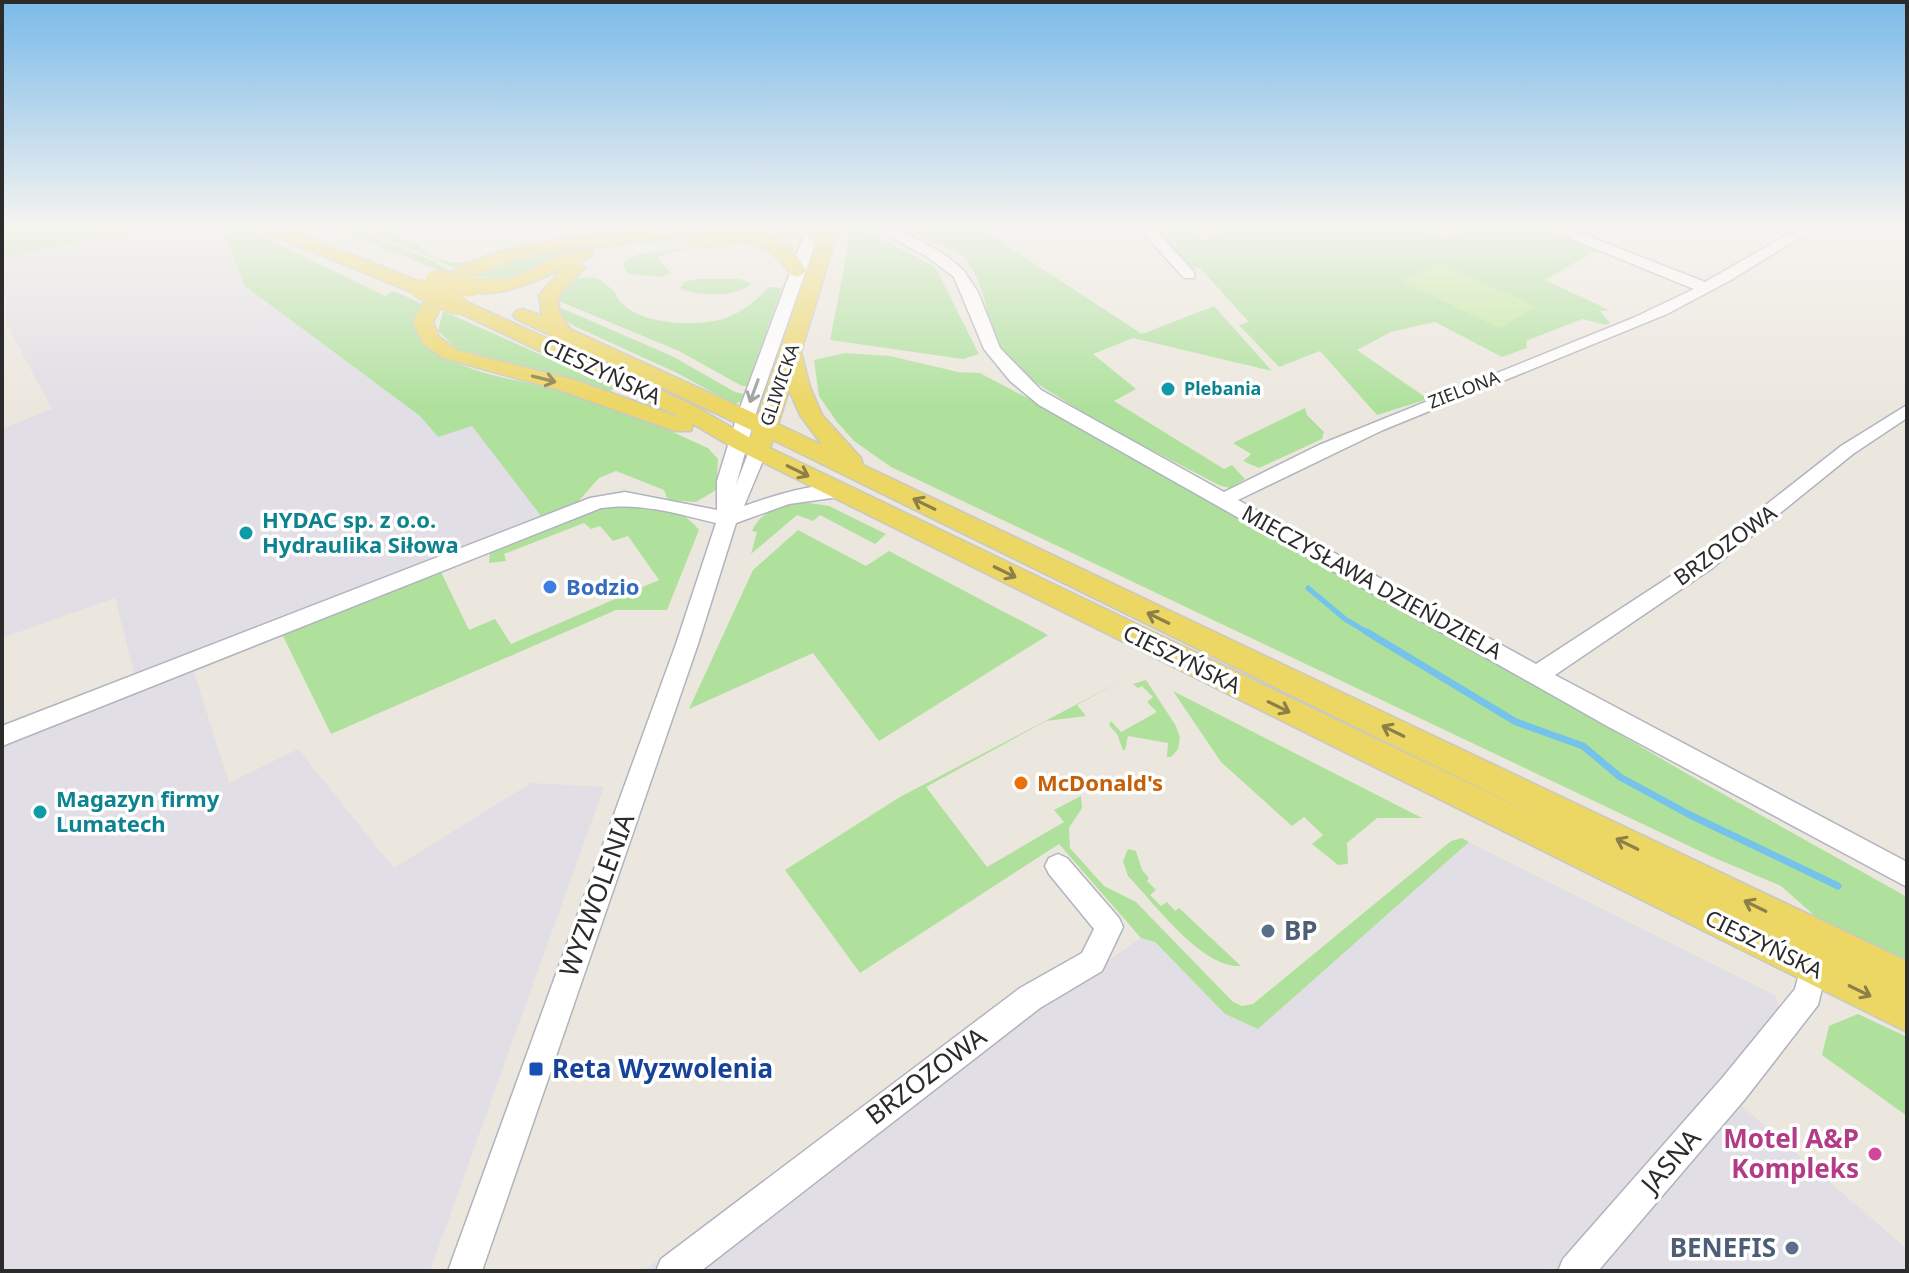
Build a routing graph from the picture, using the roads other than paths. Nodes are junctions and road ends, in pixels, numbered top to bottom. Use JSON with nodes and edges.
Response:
{"nodes":[{"id":1,"x":433,"y":286,"type":"edge"},
{"id":2,"x":447,"y":286,"type":"edge"},
{"id":3,"x":501,"y":286,"type":"edge"},
{"id":4,"x":555,"y":286,"type":"edge"},
{"id":5,"x":794,"y":286,"type":"edge"},
{"id":6,"x":808,"y":286,"type":"edge"},
{"id":7,"x":967,"y":286,"type":"edge"},
{"id":8,"x":1702,"y":286,"type":"edge"},
{"id":9,"x":1709,"y":286,"type":"edge"},
{"id":10,"x":1706,"y":288,"type":"junction"},
{"id":11,"x":466,"y":295,"type":"junction"},
{"id":12,"x":561,"y":330,"type":"junction"},
{"id":13,"x":791,"y":353,"type":"junction"},
{"id":14,"x":1907,"y":410,"type":"edge"},
{"id":15,"x":751,"y":435,"type":"junction"},
{"id":16,"x":853,"y":484,"type":"junction"},
{"id":17,"x":1224,"y":500,"type":"junction"},
{"id":18,"x":727,"y":519,"type":"junction"},
{"id":19,"x":1539,"y":674,"type":"junction"},
{"id":20,"x":2,"y":736,"type":"edge"},
{"id":21,"x":1058,"y":866,"type":"dead end"},
{"id":22,"x":1907,"y":875,"type":"edge"},
{"id":23,"x":1813,"y":968,"type":"junction"},
{"id":24,"x":1907,"y":980,"type":"edge"},
{"id":25,"x":1907,"y":1014,"type":"edge"},
{"id":26,"x":465,"y":1271,"type":"edge"},
{"id":27,"x":673,"y":1271,"type":"edge"},
{"id":28,"x":1575,"y":1271,"type":"edge"}],
"edges":[{"from":1,"to":11,"type":"main road","bridge":true},
{"from":2,"to":15,"type":"main road","one_way":true},
{"from":3,"to":11,"type":"main road"},
{"from":4,"to":12,"type":"main road"},
{"from":5,"to":15,"type":"street","name":"GLIWICKA","one_way":true},
{"from":6,"to":13,"type":"main road","name":"GLIWICKA"},
{"from":7,"to":17,"type":"street","name":"MIECZYSŁAWA DZIEŃDZIELA"},
{"from":8,"to":10,"type":"street"},
{"from":9,"to":10,"type":"street","name":"ZIELONA"},
{"from":10,"to":17,"type":"street","name":"ZIELONA"},
{"from":11,"to":12,"type":"main road","name":"CIESZYŃSKA"},
{"from":11,"to":15,"type":"main road","name":"CIESZYŃSKA"},
{"from":12,"to":15,"type":"main road","name":"CIESZYŃSKA"},
{"from":13,"to":15,"type":"main road","name":"GLIWICKA"},
{"from":13,"to":16,"type":"main road"},
{"from":14,"to":19,"type":"street","name":"BRZOZOWA"},
{"from":15,"to":16,"type":"main road","name":"CIESZYŃSKA"},
{"from":15,"to":18,"type":"street","name":"WYZWOLENIA"},
{"from":16,"to":18,"type":"street"},
{"from":16,"to":23,"type":"main road","name":"CIESZYŃSKA","one_way":true},
{"from":24,"to":16,"type":"main road","name":"CIESZYŃSKA","one_way":true},
{"from":17,"to":19,"type":"street","name":"MIECZYSŁAWA DZIEŃDZIELA"},
{"from":18,"to":20,"type":"street"},
{"from":18,"to":26,"type":"street","name":"WYZWOLENIA"},
{"from":19,"to":22,"type":"street","name":"MIECZYSŁAWA DZIEŃDZIELA"},
{"from":21,"to":27,"type":"street","name":"BRZOZOWA"},
{"from":23,"to":25,"type":"main road","name":"CIESZYŃSKA","one_way":true},
{"from":23,"to":28,"type":"street","name":"JASNA"}]}
